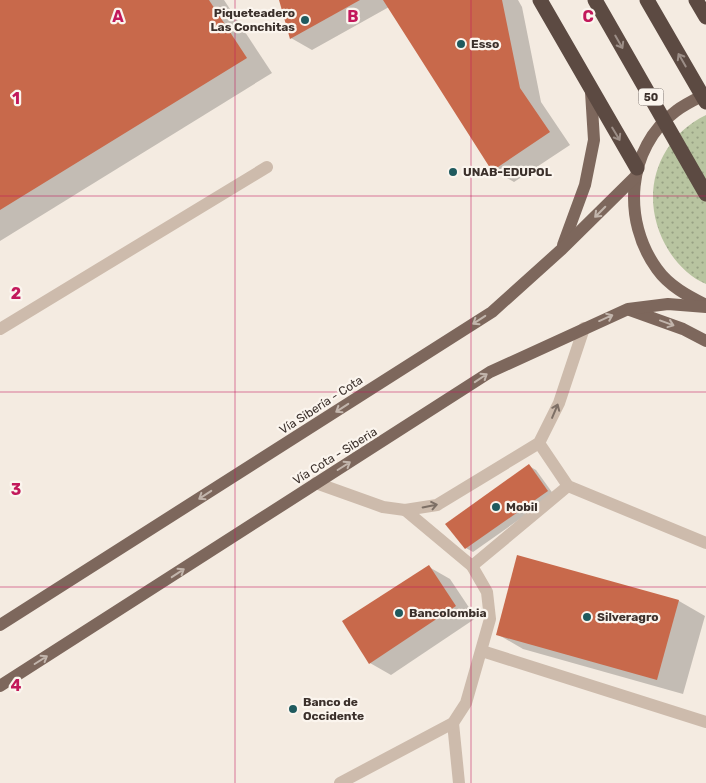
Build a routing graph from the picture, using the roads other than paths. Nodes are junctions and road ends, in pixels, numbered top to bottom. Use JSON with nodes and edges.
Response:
{"nodes":[{"id":1,"x":540,"y":0,"type":"edge"},
{"id":2,"x":595,"y":0,"type":"edge"},
{"id":3,"x":647,"y":0,"type":"edge"},
{"id":4,"x":697,"y":0,"type":"edge"},
{"id":5,"x":706,"y":5,"type":"edge"},
{"id":6,"x":706,"y":17,"type":"edge"},
{"id":7,"x":591,"y":92,"type":"junction"},
{"id":8,"x":706,"y":94,"type":"edge"},
{"id":9,"x":706,"y":102,"type":"edge"},
{"id":10,"x":267,"y":168,"type":"dead end"},
{"id":11,"x":636,"y":173,"type":"junction"},
{"id":12,"x":706,"y":194,"type":"edge"},
{"id":13,"x":562,"y":250,"type":"junction"},
{"id":14,"x":706,"y":306,"type":"edge"},
{"id":15,"x":628,"y":309,"type":"junction"},
{"id":16,"x":584,"y":328,"type":"junction"},
{"id":17,"x":0,"y":329,"type":"edge"},
{"id":18,"x":706,"y":341,"type":"edge"},
{"id":19,"x":539,"y":443,"type":"junction"},
{"id":20,"x":316,"y":483,"type":"junction"},
{"id":21,"x":568,"y":486,"type":"junction"},
{"id":22,"x":405,"y":510,"type":"junction"},
{"id":23,"x":706,"y":543,"type":"edge"},
{"id":24,"x":472,"y":566,"type":"junction"},
{"id":25,"x":0,"y":626,"type":"edge"},
{"id":26,"x":482,"y":651,"type":"junction"},
{"id":27,"x":0,"y":686,"type":"edge"},
{"id":28,"x":706,"y":722,"type":"edge"},
{"id":29,"x":453,"y":723,"type":"junction"},
{"id":30,"x":340,"y":783,"type":"edge"},
{"id":31,"x":459,"y":783,"type":"edge"}],
"edges":[{"from":1,"to":7,"type":"highway"},
{"from":2,"to":12,"type":"highway","number":"50","one_way":true,"bridge":true},
{"from":9,"to":3,"type":"highway","one_way":true,"bridge":true},
{"from":4,"to":5,"type":"main road"},
{"from":4,"to":6,"type":"highway"},
{"from":7,"to":11,"type":"highway","one_way":true},
{"from":7,"to":13,"type":"main road"},
{"from":8,"to":11,"type":"main road"},
{"from":10,"to":17,"type":"lane"},
{"from":11,"to":13,"type":"main road","name":"Vía Sibería - Cota","one_way":true},
{"from":11,"to":14,"type":"main road"},
{"from":13,"to":25,"type":"main road","name":"Vía Sibería - Cota","one_way":true},
{"from":14,"to":15,"type":"main road","name":"Vía Cota - Siberia"},
{"from":16,"to":15,"type":"main road","name":"Vía Cota - Siberia","one_way":true},
{"from":15,"to":18,"type":"main road","one_way":true},
{"from":19,"to":16,"type":"lane","one_way":true},
{"from":20,"to":16,"type":"main road","name":"Vía Cota - Siberia","one_way":true},
{"from":19,"to":21,"type":"lane"},
{"from":22,"to":19,"type":"lane","one_way":true},
{"from":20,"to":22,"type":"lane"},
{"from":27,"to":20,"type":"main road","name":"Vía Cota - Siberia","one_way":true},
{"from":21,"to":23,"type":"lane"},
{"from":21,"to":24,"type":"lane"},
{"from":22,"to":24,"type":"lane"},
{"from":24,"to":26,"type":"lane"},
{"from":26,"to":28,"type":"lane"},
{"from":26,"to":29,"type":"lane"},
{"from":29,"to":30,"type":"lane"},
{"from":29,"to":31,"type":"lane"}]}
